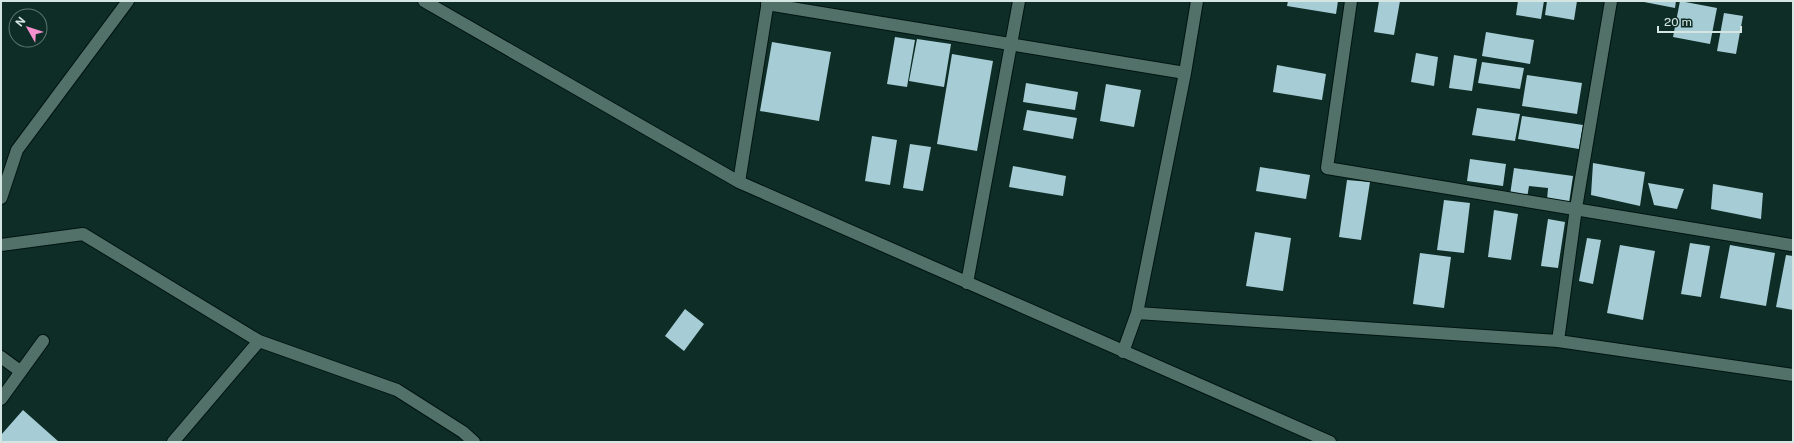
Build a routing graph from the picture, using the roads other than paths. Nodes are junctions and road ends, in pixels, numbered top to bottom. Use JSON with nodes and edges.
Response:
{"nodes":[{"id":1,"x":128,"y":1,"type":"edge"},
{"id":2,"x":424,"y":1,"type":"edge"},
{"id":3,"x":1019,"y":1,"type":"edge"},
{"id":4,"x":1197,"y":1,"type":"edge"},
{"id":5,"x":1351,"y":1,"type":"edge"},
{"id":6,"x":1611,"y":1,"type":"edge"},
{"id":7,"x":767,"y":2,"type":"edge"},
{"id":8,"x":1012,"y":44,"type":"junction"},
{"id":9,"x":1185,"y":73,"type":"junction"},
{"id":10,"x":739,"y":182,"type":"junction"},
{"id":11,"x":1,"y":198,"type":"edge"},
{"id":12,"x":1576,"y":208,"type":"junction"},
{"id":13,"x":1,"y":245,"type":"edge"},
{"id":14,"x":1791,"y":245,"type":"dead end"},
{"id":15,"x":967,"y":283,"type":"junction"},
{"id":16,"x":1137,"y":313,"type":"junction"},
{"id":17,"x":259,"y":341,"type":"junction"},
{"id":18,"x":1558,"y":341,"type":"junction"},
{"id":19,"x":43,"y":342,"type":"dead end"},
{"id":20,"x":1123,"y":352,"type":"junction"},
{"id":21,"x":1,"y":357,"type":"edge"},
{"id":22,"x":20,"y":371,"type":"junction"},
{"id":23,"x":1793,"y":375,"type":"edge"},
{"id":24,"x":1,"y":399,"type":"edge"},
{"id":25,"x":1325,"y":441,"type":"edge"},
{"id":26,"x":173,"y":442,"type":"edge"},
{"id":27,"x":474,"y":442,"type":"edge"}],
"edges":[{"from":1,"to":11,"type":"street"},
{"from":2,"to":10,"type":"street"},
{"from":3,"to":8,"type":"street"},
{"from":4,"to":9,"type":"street"},
{"from":5,"to":12,"type":"street"},
{"from":6,"to":12,"type":"street"},
{"from":7,"to":8,"type":"street"},
{"from":7,"to":10,"type":"street"},
{"from":8,"to":9,"type":"street"},
{"from":8,"to":15,"type":"street"},
{"from":9,"to":16,"type":"street"},
{"from":10,"to":15,"type":"street"},
{"from":12,"to":14,"type":"street"},
{"from":12,"to":18,"type":"street"},
{"from":13,"to":17,"type":"street"},
{"from":15,"to":20,"type":"street"},
{"from":16,"to":18,"type":"street"},
{"from":16,"to":20,"type":"street"},
{"from":17,"to":26,"type":"street"},
{"from":17,"to":27,"type":"street"},
{"from":18,"to":23,"type":"street"},
{"from":19,"to":22,"type":"street"},
{"from":20,"to":25,"type":"street"},
{"from":21,"to":22,"type":"street"},
{"from":22,"to":24,"type":"street"}]}
